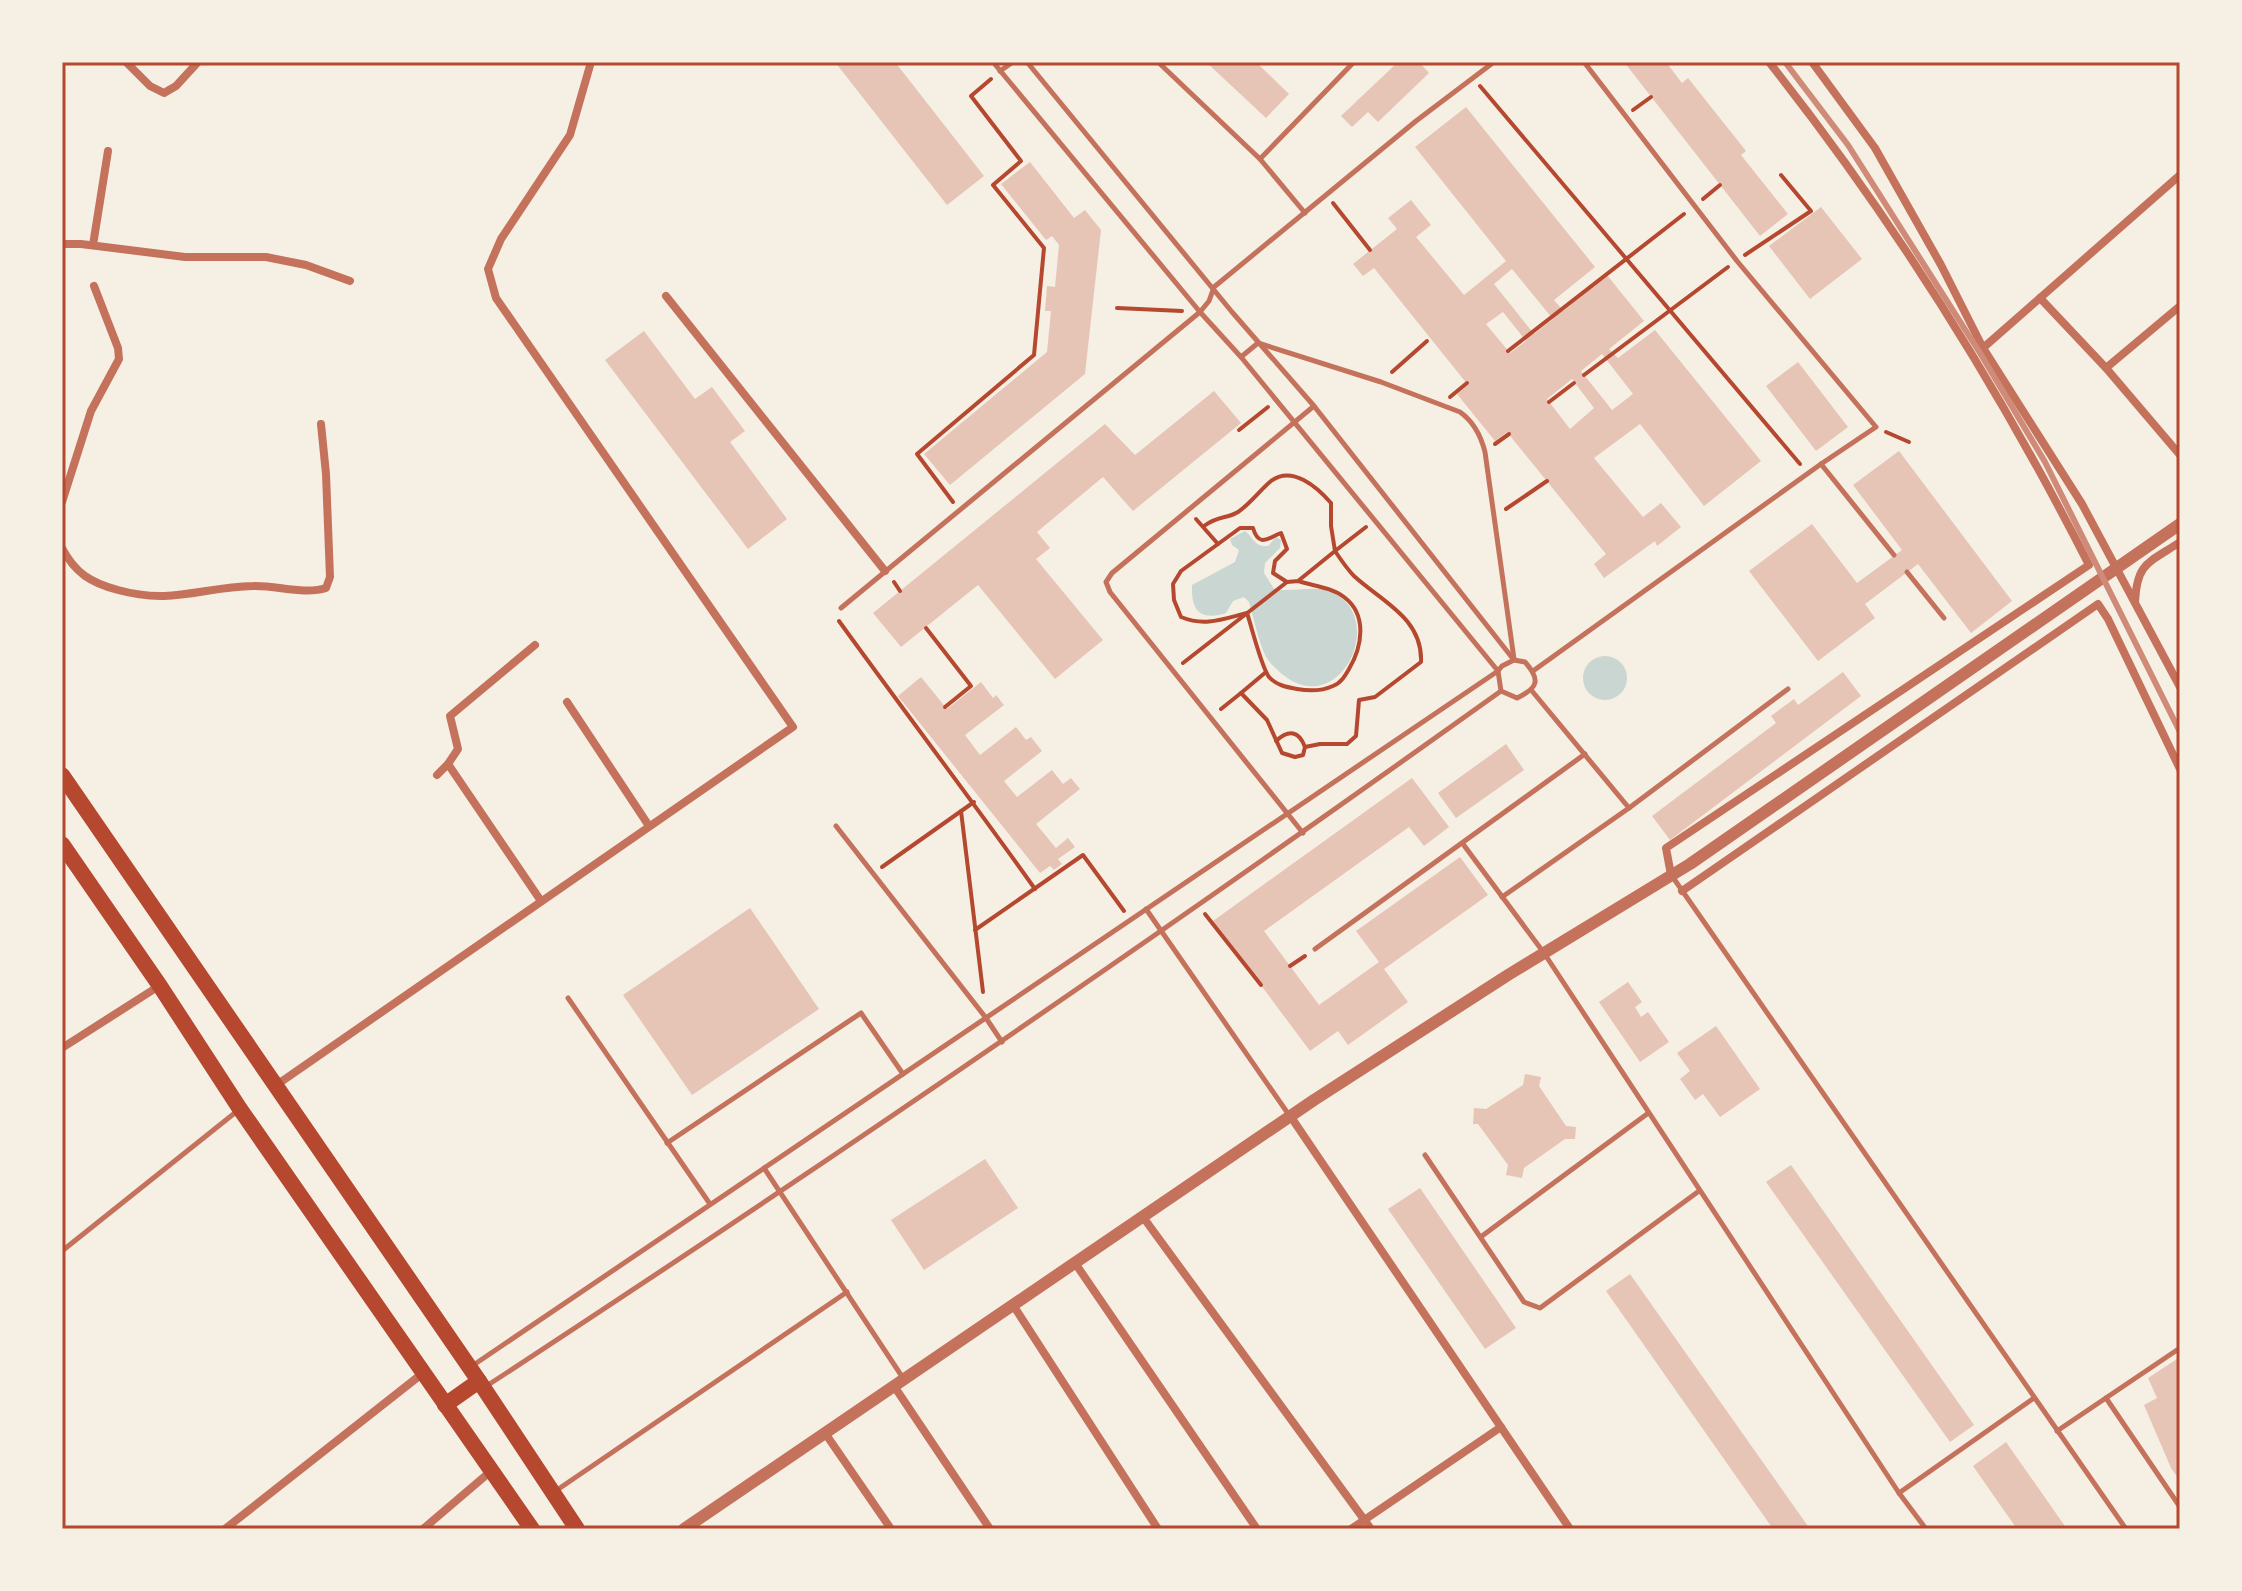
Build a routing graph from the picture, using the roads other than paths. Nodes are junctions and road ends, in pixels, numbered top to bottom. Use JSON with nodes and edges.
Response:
{"nodes":[{"id":1,"x":126,"y":62,"type":"edge"},
{"id":2,"x":198,"y":62,"type":"edge"},
{"id":3,"x":591,"y":62,"type":"edge"},
{"id":4,"x":993,"y":62,"type":"edge"},
{"id":5,"x":1013,"y":62,"type":"edge"},
{"id":6,"x":1027,"y":62,"type":"edge"},
{"id":7,"x":1158,"y":62,"type":"edge"},
{"id":8,"x":1354,"y":62,"type":"edge"},
{"id":9,"x":1494,"y":62,"type":"edge"},
{"id":10,"x":1584,"y":62,"type":"edge"},
{"id":11,"x":1769,"y":62,"type":"edge"},
{"id":12,"x":1812,"y":62,"type":"edge"},
{"id":13,"x":1000,"y":71,"type":"junction"},
{"id":14,"x":108,"y":151,"type":"dead end"},
{"id":15,"x":1260,"y":159,"type":"junction"},
{"id":16,"x":2180,"y":175,"type":"edge"},
{"id":17,"x":1305,"y":213,"type":"junction"},
{"id":18,"x":62,"y":244,"type":"edge"},
{"id":19,"x":93,"y":245,"type":"junction"},
{"id":20,"x":350,"y":281,"type":"dead end"},
{"id":21,"x":94,"y":286,"type":"dead end"},
{"id":22,"x":1214,"y":287,"type":"junction"},
{"id":23,"x":666,"y":296,"type":"dead end"},
{"id":24,"x":2040,"y":298,"type":"junction"},
{"id":25,"x":2180,"y":306,"type":"edge"},
{"id":26,"x":1200,"y":312,"type":"junction"},
{"id":27,"x":1258,"y":343,"type":"junction"},
{"id":28,"x":1983,"y":348,"type":"junction"},
{"id":29,"x":1241,"y":357,"type":"junction"},
{"id":30,"x":2106,"y":368,"type":"junction"},
{"id":31,"x":1314,"y":406,"type":"junction"},
{"id":32,"x":1293,"y":422,"type":"junction"},
{"id":33,"x":321,"y":424,"type":"dead end"},
{"id":34,"x":2180,"y":455,"type":"edge"},
{"id":35,"x":1821,"y":464,"type":"junction"},
{"id":36,"x":62,"y":502,"type":"edge"},
{"id":37,"x":2180,"y":524,"type":"edge"},
{"id":38,"x":2180,"y":542,"type":"edge"},
{"id":39,"x":62,"y":548,"type":"edge"},
{"id":40,"x":1894,"y":555,"type":"dead end"},
{"id":41,"x":885,"y":571,"type":"junction"},
{"id":42,"x":1907,"y":572,"type":"dead end"},
{"id":43,"x":2135,"y":603,"type":"junction"},
{"id":44,"x":841,"y":608,"type":"road end"},
{"id":45,"x":1944,"y":618,"type":"dead end"},
{"id":46,"x":535,"y":645,"type":"dead end"},
{"id":47,"x":1514,"y":660,"type":"junction"},
{"id":48,"x":1498,"y":671,"type":"junction"},
{"id":49,"x":1533,"y":671,"type":"junction"},
{"id":50,"x":2180,"y":687,"type":"edge"},
{"id":51,"x":1788,"y":689,"type":"dead end"},
{"id":52,"x":1501,"y":691,"type":"junction"},
{"id":53,"x":1532,"y":691,"type":"junction"},
{"id":54,"x":567,"y":702,"type":"dead end"},
{"id":55,"x":1585,"y":754,"type":"junction"},
{"id":56,"x":448,"y":764,"type":"junction"},
{"id":57,"x":2180,"y":769,"type":"edge"},
{"id":58,"x":62,"y":775,"type":"edge"},
{"id":59,"x":437,"y":775,"type":"dead end"},
{"id":60,"x":1629,"y":808,"type":"junction"},
{"id":61,"x":1289,"y":813,"type":"junction"},
{"id":62,"x":649,"y":826,"type":"junction"},
{"id":63,"x":836,"y":826,"type":"dead end"},
{"id":64,"x":1303,"y":833,"type":"junction"},
{"id":65,"x":62,"y":844,"type":"edge"},
{"id":66,"x":1463,"y":844,"type":"junction"},
{"id":67,"x":1671,"y":875,"type":"junction"},
{"id":68,"x":1682,"y":891,"type":"junction"},
{"id":69,"x":1501,"y":897,"type":"junction"},
{"id":70,"x":541,"y":901,"type":"junction"},
{"id":71,"x":1146,"y":909,"type":"junction"},
{"id":72,"x":1163,"y":931,"type":"junction"},
{"id":73,"x":1315,"y":949,"type":"road end"},
{"id":74,"x":1544,"y":953,"type":"junction"},
{"id":75,"x":160,"y":986,"type":"junction"},
{"id":76,"x":568,"y":998,"type":"dead end"},
{"id":77,"x":986,"y":1018,"type":"junction"},
{"id":78,"x":1002,"y":1042,"type":"junction"},
{"id":79,"x":62,"y":1048,"type":"edge"},
{"id":80,"x":903,"y":1074,"type":"junction"},
{"id":81,"x":275,"y":1086,"type":"junction"},
{"id":82,"x":240,"y":1109,"type":"junction"},
{"id":83,"x":1647,"y":1114,"type":"junction"},
{"id":84,"x":1291,"y":1117,"type":"junction"},
{"id":85,"x":667,"y":1143,"type":"junction"},
{"id":86,"x":1425,"y":1155,"type":"dead end"},
{"id":87,"x":764,"y":1168,"type":"junction"},
{"id":88,"x":782,"y":1191,"type":"junction"},
{"id":89,"x":1699,"y":1191,"type":"junction"},
{"id":90,"x":710,"y":1205,"type":"junction"},
{"id":91,"x":1143,"y":1217,"type":"junction"},
{"id":92,"x":1482,"y":1236,"type":"junction"},
{"id":93,"x":62,"y":1251,"type":"edge"},
{"id":94,"x":1075,"y":1263,"type":"junction"},
{"id":95,"x":847,"y":1292,"type":"junction"},
{"id":96,"x":1013,"y":1305,"type":"junction"},
{"id":97,"x":2180,"y":1348,"type":"edge"},
{"id":98,"x":423,"y":1373,"type":"junction"},
{"id":99,"x":477,"y":1379,"type":"junction"},
{"id":100,"x":899,"y":1383,"type":"junction"},
{"id":101,"x":2034,"y":1398,"type":"junction"},
{"id":102,"x":2106,"y":1398,"type":"junction"},
{"id":103,"x":445,"y":1405,"type":"junction"},
{"id":104,"x":1501,"y":1427,"type":"junction"},
{"id":105,"x":2057,"y":1431,"type":"junction"},
{"id":106,"x":825,"y":1433,"type":"junction"},
{"id":107,"x":491,"y":1471,"type":"junction"},
{"id":108,"x":553,"y":1493,"type":"junction"},
{"id":109,"x":1899,"y":1493,"type":"junction"},
{"id":110,"x":2180,"y":1507,"type":"edge"},
{"id":111,"x":1364,"y":1520,"type":"junction"},
{"id":112,"x":225,"y":1529,"type":"edge"},
{"id":113,"x":423,"y":1529,"type":"edge"},
{"id":114,"x":532,"y":1529,"type":"edge"},
{"id":115,"x":577,"y":1529,"type":"edge"},
{"id":116,"x":684,"y":1529,"type":"edge"},
{"id":117,"x":891,"y":1529,"type":"edge"},
{"id":118,"x":990,"y":1529,"type":"edge"},
{"id":119,"x":1158,"y":1529,"type":"edge"},
{"id":120,"x":1257,"y":1529,"type":"edge"},
{"id":121,"x":1351,"y":1529,"type":"edge"},
{"id":122,"x":1371,"y":1529,"type":"edge"},
{"id":123,"x":1570,"y":1529,"type":"edge"},
{"id":124,"x":1926,"y":1529,"type":"edge"},
{"id":125,"x":2126,"y":1529,"type":"edge"}],
"edges":[{"from":1,"to":2,"type":"street"},
{"from":3,"to":62,"type":"street"},
{"from":4,"to":13,"type":"lane"},
{"from":5,"to":13,"type":"lane"},
{"from":6,"to":22,"type":"lane"},
{"from":7,"to":15,"type":"lane"},
{"from":8,"to":15,"type":"lane"},
{"from":9,"to":17,"type":"lane"},
{"from":10,"to":35,"type":"lane"},
{"from":11,"to":67,"type":"street"},
{"from":12,"to":28,"type":"street"},
{"from":13,"to":26,"type":"lane"},
{"from":14,"to":19,"type":"street"},
{"from":15,"to":17,"type":"lane"},
{"from":16,"to":24,"type":"street"},
{"from":17,"to":22,"type":"lane"},
{"from":18,"to":19,"type":"street"},
{"from":19,"to":20,"type":"street"},
{"from":21,"to":36,"type":"street"},
{"from":22,"to":26,"type":"lane"},
{"from":22,"to":27,"type":"lane"},
{"from":23,"to":41,"type":"street"},
{"from":24,"to":28,"type":"street"},
{"from":24,"to":30,"type":"street"},
{"from":25,"to":30,"type":"street"},
{"from":26,"to":29,"type":"lane"},
{"from":26,"to":41,"type":"lane"},
{"from":27,"to":29,"type":"lane"},
{"from":27,"to":31,"type":"lane"},
{"from":27,"to":47,"type":"lane"},
{"from":28,"to":43,"type":"street"},
{"from":29,"to":32,"type":"lane"},
{"from":30,"to":34,"type":"street"},
{"from":31,"to":32,"type":"lane"},
{"from":31,"to":47,"type":"lane"},
{"from":32,"to":48,"type":"lane"},
{"from":32,"to":61,"type":"lane"},
{"from":33,"to":39,"type":"street"},
{"from":35,"to":40,"type":"lane"},
{"from":35,"to":49,"type":"lane"},
{"from":37,"to":67,"type":"street"},
{"from":38,"to":43,"type":"street"},
{"from":41,"to":44,"type":"lane"},
{"from":42,"to":45,"type":"lane"},
{"from":43,"to":50,"type":"street"},
{"from":46,"to":56,"type":"street"},
{"from":47,"to":48,"type":"lane"},
{"from":47,"to":49,"type":"lane"},
{"from":48,"to":52,"type":"lane"},
{"from":48,"to":61,"type":"lane"},
{"from":49,"to":53,"type":"lane"},
{"from":51,"to":60,"type":"lane"},
{"from":52,"to":53,"type":"lane"},
{"from":52,"to":64,"type":"lane"},
{"from":53,"to":55,"type":"lane"},
{"from":54,"to":62,"type":"street"},
{"from":55,"to":60,"type":"lane"},
{"from":55,"to":66,"type":"lane"},
{"from":56,"to":59,"type":"street"},
{"from":56,"to":70,"type":"street"},
{"from":57,"to":68,"type":"street"},
{"from":58,"to":81,"type":"highway"},
{"from":60,"to":69,"type":"lane"},
{"from":61,"to":64,"type":"lane"},
{"from":61,"to":71,"type":"lane"},
{"from":62,"to":70,"type":"street"},
{"from":63,"to":77,"type":"lane"},
{"from":64,"to":72,"type":"lane"},
{"from":65,"to":75,"type":"highway"},
{"from":66,"to":69,"type":"lane"},
{"from":66,"to":73,"type":"lane"},
{"from":67,"to":68,"type":"lane"},
{"from":67,"to":74,"type":"street"},
{"from":68,"to":101,"type":"lane"},
{"from":69,"to":74,"type":"lane"},
{"from":70,"to":81,"type":"street"},
{"from":71,"to":72,"type":"lane"},
{"from":71,"to":77,"type":"lane"},
{"from":72,"to":78,"type":"lane"},
{"from":72,"to":84,"type":"lane"},
{"from":74,"to":83,"type":"lane"},
{"from":74,"to":84,"type":"street"},
{"from":75,"to":79,"type":"street"},
{"from":75,"to":82,"type":"highway"},
{"from":76,"to":85,"type":"lane"},
{"from":77,"to":78,"type":"lane"},
{"from":77,"to":80,"type":"lane"},
{"from":78,"to":88,"type":"lane"},
{"from":80,"to":85,"type":"lane"},
{"from":80,"to":87,"type":"lane"},
{"from":81,"to":99,"type":"highway"},
{"from":82,"to":93,"type":"lane"},
{"from":82,"to":98,"type":"highway"},
{"from":83,"to":89,"type":"lane"},
{"from":83,"to":92,"type":"lane"},
{"from":84,"to":91,"type":"street"},
{"from":84,"to":104,"type":"street"},
{"from":85,"to":90,"type":"lane"},
{"from":86,"to":92,"type":"lane"},
{"from":87,"to":88,"type":"lane"},
{"from":87,"to":90,"type":"lane"},
{"from":88,"to":95,"type":"lane"},
{"from":88,"to":99,"type":"lane"},
{"from":89,"to":92,"type":"lane"},
{"from":89,"to":109,"type":"lane"},
{"from":90,"to":99,"type":"lane"},
{"from":91,"to":94,"type":"street"},
{"from":91,"to":111,"type":"street"},
{"from":94,"to":96,"type":"street"},
{"from":94,"to":120,"type":"street"},
{"from":95,"to":100,"type":"lane"},
{"from":95,"to":108,"type":"lane"},
{"from":96,"to":100,"type":"street"},
{"from":96,"to":119,"type":"street"},
{"from":97,"to":102,"type":"lane"},
{"from":98,"to":103,"type":"highway"},
{"from":98,"to":112,"type":"street"},
{"from":99,"to":103,"type":"highway"},
{"from":99,"to":108,"type":"highway"},
{"from":100,"to":106,"type":"street"},
{"from":100,"to":118,"type":"street"},
{"from":101,"to":105,"type":"lane"},
{"from":101,"to":109,"type":"lane"},
{"from":102,"to":105,"type":"lane"},
{"from":102,"to":110,"type":"lane"},
{"from":103,"to":107,"type":"highway"},
{"from":104,"to":111,"type":"street"},
{"from":104,"to":123,"type":"street"},
{"from":105,"to":125,"type":"lane"},
{"from":106,"to":116,"type":"street"},
{"from":106,"to":117,"type":"street"},
{"from":107,"to":113,"type":"street"},
{"from":107,"to":114,"type":"highway"},
{"from":108,"to":115,"type":"highway"},
{"from":109,"to":124,"type":"lane"},
{"from":111,"to":121,"type":"street"},
{"from":111,"to":122,"type":"street"}]}
